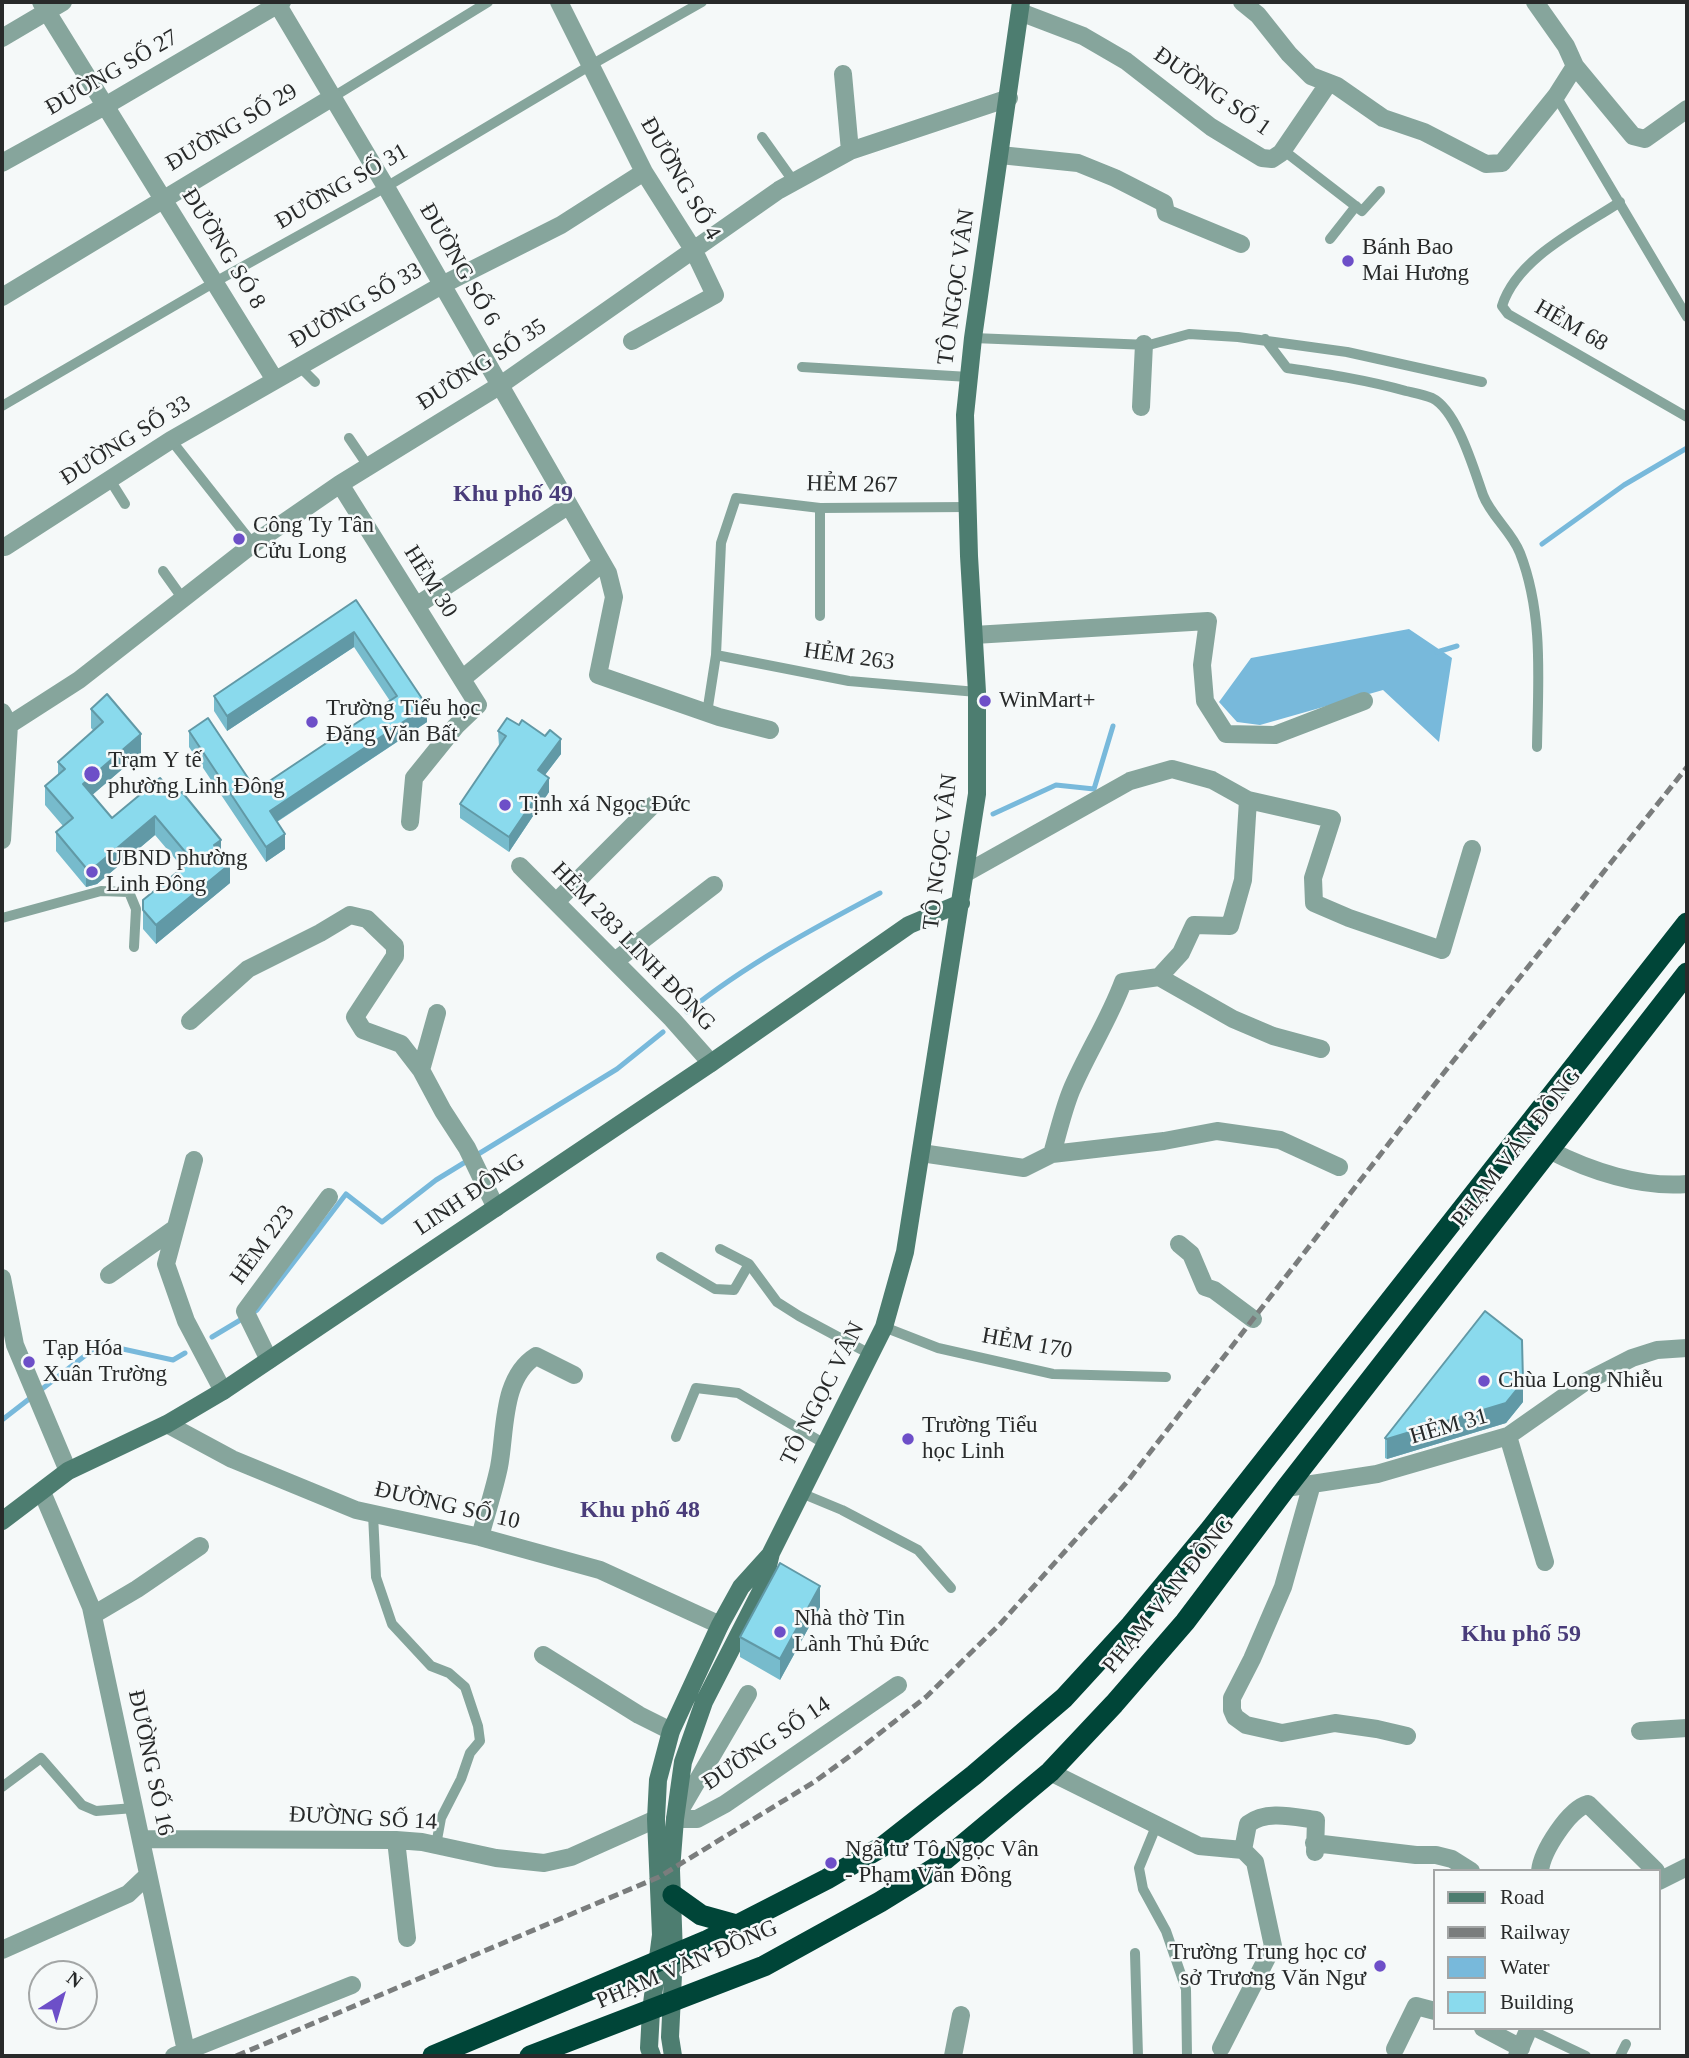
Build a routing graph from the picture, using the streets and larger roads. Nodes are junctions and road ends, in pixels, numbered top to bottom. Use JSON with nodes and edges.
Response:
{"nodes":[{"id":1,"x":63,"y":2,"type":"edge"},
{"id":2,"x":559,"y":2,"type":"edge"},
{"id":3,"x":1242,"y":2,"type":"edge"},
{"id":4,"x":1535,"y":2,"type":"edge"},
{"id":5,"x":279,"y":3,"type":"edge"},
{"id":6,"x":44,"y":7,"type":"edge"},
{"id":7,"x":1021,"y":7,"type":"edge"},
{"id":8,"x":2,"y":38,"type":"edge"},
{"id":9,"x":1575,"y":66,"type":"junction"},
{"id":10,"x":843,"y":74,"type":"dead end"},
{"id":11,"x":1328,"y":84,"type":"junction"},
{"id":12,"x":333,"y":97,"type":"junction"},
{"id":13,"x":1009,"y":98,"type":"junction"},
{"id":14,"x":105,"y":106,"type":"junction"},
{"id":15,"x":1687,"y":109,"type":"edge"},
{"id":16,"x":850,"y":151,"type":"junction"},
{"id":17,"x":1000,"y":155,"type":"junction"},
{"id":18,"x":2,"y":163,"type":"edge"},
{"id":19,"x":644,"y":172,"type":"junction"},
{"id":20,"x":163,"y":198,"type":"junction"},
{"id":21,"x":1241,"y":244,"type":"dead end"},
{"id":22,"x":694,"y":251,"type":"junction"},
{"id":23,"x":442,"y":285,"type":"junction"},
{"id":24,"x":2,"y":297,"type":"edge"},
{"id":25,"x":632,"y":341,"type":"dead end"},
{"id":26,"x":1144,"y":344,"type":"road end"},
{"id":27,"x":275,"y":380,"type":"junction"},
{"id":28,"x":499,"y":386,"type":"junction"},
{"id":29,"x":1141,"y":407,"type":"dead end"},
{"id":30,"x":340,"y":484,"type":"junction"},
{"id":31,"x":569,"y":505,"type":"junction"},
{"id":32,"x":5,"y":547,"type":"dead end"},
{"id":33,"x":602,"y":563,"type":"junction"},
{"id":34,"x":416,"y":606,"type":"junction"},
{"id":35,"x":974,"y":635,"type":"junction"},
{"id":36,"x":462,"y":678,"type":"junction"},
{"id":37,"x":1363,"y":701,"type":"dead end"},
{"id":38,"x":5,"y":718,"type":"edge"},
{"id":39,"x":770,"y":730,"type":"dead end"},
{"id":40,"x":1248,"y":800,"type":"junction"},
{"id":41,"x":653,"y":805,"type":"dead end"},
{"id":42,"x":410,"y":822,"type":"dead end"},
{"id":43,"x":2,"y":840,"type":"edge"},
{"id":44,"x":1472,"y":849,"type":"dead end"},
{"id":45,"x":520,"y":866,"type":"dead end"},
{"id":46,"x":965,"y":873,"type":"junction"},
{"id":47,"x":714,"y":885,"type":"dead end"},
{"id":48,"x":556,"y":902,"type":"junction"},
{"id":49,"x":961,"y":903,"type":"junction"},
{"id":50,"x":1687,"y":923,"type":"edge"},
{"id":51,"x":615,"y":961,"type":"junction"},
{"id":52,"x":1687,"y":972,"type":"edge"},
{"id":53,"x":1159,"y":977,"type":"junction"},
{"id":54,"x":437,"y":1013,"type":"dead end"},
{"id":55,"x":190,"y":1021,"type":"dead end"},
{"id":56,"x":1321,"y":1049,"type":"dead end"},
{"id":57,"x":711,"y":1063,"type":"junction"},
{"id":58,"x":421,"y":1070,"type":"junction"},
{"id":59,"x":1549,"y":1150,"type":"junction"},
{"id":60,"x":921,"y":1153,"type":"junction"},
{"id":61,"x":1052,"y":1154,"type":"junction"},
{"id":62,"x":194,"y":1160,"type":"dead end"},
{"id":63,"x":1339,"y":1167,"type":"dead end"},
{"id":64,"x":1687,"y":1184,"type":"edge"},
{"id":65,"x":329,"y":1197,"type":"dead end"},
{"id":66,"x":496,"y":1208,"type":"junction"},
{"id":67,"x":174,"y":1229,"type":"junction"},
{"id":68,"x":1179,"y":1244,"type":"dead end"},
{"id":69,"x":109,"y":1275,"type":"dead end"},
{"id":70,"x":2,"y":1278,"type":"edge"},
{"id":71,"x":5,"y":1312,"type":"edge"},
{"id":72,"x":1253,"y":1319,"type":"dead end"},
{"id":73,"x":1687,"y":1349,"type":"edge"},
{"id":74,"x":269,"y":1360,"type":"junction"},
{"id":75,"x":574,"y":1375,"type":"dead end"},
{"id":76,"x":223,"y":1391,"type":"junction"},
{"id":77,"x":167,"y":1424,"type":"junction"},
{"id":78,"x":1508,"y":1436,"type":"junction"},
{"id":79,"x":68,"y":1471,"type":"junction"},
{"id":80,"x":1311,"y":1484,"type":"junction"},
{"id":81,"x":1286,"y":1488,"type":"junction"},
{"id":82,"x":42,"y":1492,"type":"junction"},
{"id":83,"x":2,"y":1521,"type":"edge"},
{"id":84,"x":480,"y":1537,"type":"junction"},
{"id":85,"x":200,"y":1546,"type":"dead end"},
{"id":86,"x":771,"y":1553,"type":"junction"},
{"id":87,"x":1545,"y":1562,"type":"dead end"},
{"id":88,"x":93,"y":1615,"type":"junction"},
{"id":89,"x":720,"y":1625,"type":"junction"},
{"id":90,"x":542,"y":1655,"type":"dead end"},
{"id":91,"x":898,"y":1685,"type":"dead end"},
{"id":92,"x":748,"y":1694,"type":"dead end"},
{"id":93,"x":1687,"y":1728,"type":"edge"},
{"id":94,"x":671,"y":1731,"type":"junction"},
{"id":95,"x":1640,"y":1731,"type":"dead end"},
{"id":96,"x":1406,"y":1736,"type":"dead end"},
{"id":97,"x":1050,"y":1772,"type":"junction"},
{"id":98,"x":656,"y":1819,"type":"junction"},
{"id":99,"x":675,"y":1819,"type":"junction"},
{"id":100,"x":141,"y":1839,"type":"junction"},
{"id":101,"x":396,"y":1840,"type":"junction"},
{"id":102,"x":1243,"y":1850,"type":"junction"},
{"id":103,"x":1687,"y":1867,"type":"edge"},
{"id":104,"x":1468,"y":1869,"type":"edge"},
{"id":105,"x":1541,"y":1869,"type":"edge"},
{"id":106,"x":1653,"y":1869,"type":"edge"},
{"id":107,"x":148,"y":1875,"type":"junction"},
{"id":108,"x":1661,"y":1876,"type":"edge"},
{"id":109,"x":673,"y":1895,"type":"junction"},
{"id":110,"x":737,"y":1925,"type":"junction"},
{"id":111,"x":407,"y":1938,"type":"dead end"},
{"id":112,"x":2,"y":1950,"type":"edge"},
{"id":113,"x":666,"y":1959,"type":"junction"},
{"id":114,"x":352,"y":1985,"type":"dead end"},
{"id":115,"x":673,"y":2000,"type":"junction"},
{"id":116,"x":651,"y":2011,"type":"junction"},
{"id":117,"x":1434,"y":2011,"type":"edge"},
{"id":118,"x":961,"y":2015,"type":"dead end"},
{"id":119,"x":1486,"y":2030,"type":"edge"},
{"id":120,"x":1529,"y":2030,"type":"edge"},
{"id":121,"x":1221,"y":2048,"type":"dead end"},
{"id":122,"x":1395,"y":2049,"type":"dead end"},
{"id":123,"x":1519,"y":2052,"type":"edge"},
{"id":124,"x":180,"y":2054,"type":"edge"},
{"id":125,"x":433,"y":2056,"type":"edge"},
{"id":126,"x":530,"y":2056,"type":"edge"},
{"id":127,"x":652,"y":2056,"type":"edge"},
{"id":128,"x":673,"y":2056,"type":"edge"},
{"id":129,"x":953,"y":2056,"type":"edge"}],
"edges":[{"from":1,"to":6,"type":"street"},
{"from":2,"to":19,"type":"street","name":"ĐƯỜNG SỐ 4"},
{"from":3,"to":11,"type":"street"},
{"from":4,"to":9,"type":"street"},
{"from":5,"to":12,"type":"street","name":"ĐƯỜNG SỐ 6"},
{"from":5,"to":14,"type":"street","name":"ĐƯỜNG SỐ 27"},
{"from":6,"to":8,"type":"street"},
{"from":6,"to":14,"type":"street","name":"ĐƯỜNG SÓ 8"},
{"from":7,"to":11,"type":"street","name":"ĐƯỜNG SỐ 1"},
{"from":7,"to":13,"type":"main road","name":"TÔ NGỌC VÂN"},
{"from":9,"to":11,"type":"street"},
{"from":9,"to":15,"type":"street"},
{"from":10,"to":16,"type":"street"},
{"from":12,"to":20,"type":"street","name":"ĐƯỜNG SỐ 29"},
{"from":12,"to":23,"type":"street","name":"ĐƯỜNG SỐ 6"},
{"from":13,"to":16,"type":"street","name":"ĐƯỜNG SỐ 35"},
{"from":13,"to":17,"type":"main road","name":"TÔ NGỌC VÂN"},
{"from":14,"to":18,"type":"street","name":"ĐƯỜNG SỐ 27"},
{"from":14,"to":20,"type":"street","name":"ĐƯỜNG SÓ 8"},
{"from":16,"to":22,"type":"street","name":"ĐƯỜNG SỐ 35"},
{"from":17,"to":21,"type":"street"},
{"from":17,"to":35,"type":"main road","name":"TÔ NGỌC VÂN"},
{"from":19,"to":22,"type":"street","name":"ĐƯỜNG SỐ 4"},
{"from":19,"to":23,"type":"street","name":"ĐƯỜNG SỐ 33"},
{"from":20,"to":24,"type":"street","name":"ĐƯỜNG SỐ 29"},
{"from":20,"to":27,"type":"street","name":"ĐƯỜNG SÓ 8"},
{"from":22,"to":25,"type":"street","name":"ĐƯỜNG SỐ 4"},
{"from":22,"to":28,"type":"street","name":"ĐƯỜNG SỐ 35"},
{"from":23,"to":27,"type":"street","name":"ĐƯỜNG SỐ 33"},
{"from":23,"to":28,"type":"street","name":"ĐƯỜNG SỐ 6"},
{"from":26,"to":29,"type":"street"},
{"from":27,"to":32,"type":"street","name":"ĐƯỜNG SỐ 33"},
{"from":28,"to":30,"type":"street","name":"ĐƯỜNG SỐ 35"},
{"from":28,"to":31,"type":"street","name":"ĐƯỜNG SỐ 6"},
{"from":30,"to":34,"type":"street","name":"HẺM 30"},
{"from":30,"to":38,"type":"street","name":"ĐƯỜNG SỐ 35"},
{"from":31,"to":33,"type":"street","name":"ĐƯỜNG SỐ 6"},
{"from":31,"to":34,"type":"street"},
{"from":33,"to":36,"type":"street"},
{"from":33,"to":39,"type":"street","name":"ĐƯỜNG SỐ 6"},
{"from":34,"to":36,"type":"street","name":"HẺM 30"},
{"from":35,"to":37,"type":"street"},
{"from":35,"to":46,"type":"main road","name":"TÔ NGỌC VÂN"},
{"from":36,"to":42,"type":"street","name":"HẺM 30"},
{"from":38,"to":43,"type":"street"},
{"from":40,"to":44,"type":"street"},
{"from":40,"to":46,"type":"street"},
{"from":40,"to":53,"type":"street"},
{"from":41,"to":48,"type":"street"},
{"from":45,"to":48,"type":"street","name":"HẺM 283 LINH ĐÔNG"},
{"from":46,"to":49,"type":"main road","name":"TÔ NGỌC VÂN"},
{"from":47,"to":51,"type":"street"},
{"from":48,"to":51,"type":"street","name":"HẺM 283 LINH ĐÔNG"},
{"from":49,"to":57,"type":"main road","name":"LINH ĐÔNG"},
{"from":49,"to":60,"type":"main road","name":"TÔ NGỌC VÂN"},
{"from":50,"to":110,"type":"highway","name":"PHẠM VĂN ĐỒNG"},
{"from":51,"to":57,"type":"street","name":"HẺM 283 LINH ĐÔNG"},
{"from":52,"to":59,"type":"highway","name":"PHẠM VĂN ĐỒNG"},
{"from":53,"to":56,"type":"street"},
{"from":53,"to":61,"type":"street"},
{"from":54,"to":58,"type":"street"},
{"from":55,"to":58,"type":"street"},
{"from":57,"to":66,"type":"main road","name":"LINH ĐÔNG"},
{"from":58,"to":66,"type":"street"},
{"from":59,"to":64,"type":"street"},
{"from":59,"to":81,"type":"highway","name":"PHẠM VĂN ĐỒNG"},
{"from":60,"to":61,"type":"street"},
{"from":60,"to":86,"type":"main road","name":"TÔ NGỌC VÂN"},
{"from":61,"to":63,"type":"street"},
{"from":62,"to":67,"type":"street"},
{"from":65,"to":74,"type":"street","name":"HẺM 223"},
{"from":66,"to":74,"type":"main road","name":"LINH ĐÔNG"},
{"from":67,"to":69,"type":"street"},
{"from":67,"to":76,"type":"street"},
{"from":68,"to":72,"type":"street"},
{"from":70,"to":71,"type":"street"},
{"from":71,"to":79,"type":"street"},
{"from":73,"to":78,"type":"street","name":"HẺM 31"},
{"from":74,"to":76,"type":"main road","name":"LINH ĐÔNG"},
{"from":75,"to":84,"type":"street"},
{"from":76,"to":77,"type":"main road","name":"LINH ĐÔNG"},
{"from":77,"to":79,"type":"main road","name":"LINH ĐÔNG"},
{"from":77,"to":84,"type":"street","name":"ĐƯỜNG SỐ 10"},
{"from":78,"to":80,"type":"street","name":"HẺM 31"},
{"from":78,"to":87,"type":"street"},
{"from":79,"to":82,"type":"main road","name":"LINH ĐÔNG"},
{"from":80,"to":81,"type":"street","name":"HẺM 31"},
{"from":80,"to":96,"type":"street"},
{"from":81,"to":97,"type":"highway","name":"PHẠM VĂN ĐỒNG"},
{"from":82,"to":83,"type":"main road","name":"LINH ĐÔNG"},
{"from":82,"to":88,"type":"street","name":"ĐƯỜNG SỐ 16"},
{"from":84,"to":89,"type":"street","name":"ĐƯỜNG SỐ 10"},
{"from":85,"to":88,"type":"street"},
{"from":86,"to":89,"type":"main road","name":"TÔ NGỌC VÂN"},
{"from":86,"to":99,"type":"main road","name":"TÔ NGỌC VÂN"},
{"from":88,"to":100,"type":"street","name":"ĐƯỜNG SỐ 16"},
{"from":89,"to":94,"type":"main road","name":"TÔ NGỌC VÂN"},
{"from":90,"to":94,"type":"street"},
{"from":91,"to":99,"type":"street","name":"ĐƯỜNG SỐ 14"},
{"from":92,"to":99,"type":"street","name":"ĐƯỜNG SỐ 14"},
{"from":93,"to":95,"type":"street"},
{"from":94,"to":98,"type":"main road","name":"TÔ NGỌC VÂN"},
{"from":97,"to":102,"type":"street"},
{"from":97,"to":115,"type":"highway","name":"PHẠM VĂN ĐỒNG"},
{"from":98,"to":101,"type":"street","name":"ĐƯỜNG SỐ 14"},
{"from":98,"to":113,"type":"main road","name":"TÔ NGỌC VÂN"},
{"from":99,"to":109,"type":"main road","name":"TÔ NGỌC VÂN"},
{"from":100,"to":101,"type":"street","name":"ĐƯỜNG SỐ 14"},
{"from":100,"to":107,"type":"street","name":"ĐƯỜNG SỐ 16"},
{"from":101,"to":111,"type":"street"},
{"from":102,"to":104,"type":"street"},
{"from":102,"to":121,"type":"street"},
{"from":103,"to":108,"type":"street"},
{"from":105,"to":106,"type":"street"},
{"from":107,"to":112,"type":"street"},
{"from":107,"to":124,"type":"street","name":"ĐƯỜNG SỐ 16"},
{"from":109,"to":110,"type":"highway"},
{"from":109,"to":113,"type":"main road","name":"TÔ NGỌC VÂN"},
{"from":110,"to":113,"type":"highway","name":"PHẠM VĂN ĐỒNG"},
{"from":113,"to":115,"type":"main road","name":"TÔ NGỌC VÂN"},
{"from":113,"to":116,"type":"main road","name":"TÔ NGỌC VÂN"},
{"from":113,"to":125,"type":"highway","name":"PHẠM VĂN ĐỒNG"},
{"from":114,"to":124,"type":"street"},
{"from":115,"to":116,"type":"highway","name":"PHẠM VĂN ĐỒNG"},
{"from":115,"to":128,"type":"main road","name":"TÔ NGỌC VÂN"},
{"from":116,"to":126,"type":"highway","name":"PHẠM VĂN ĐỒNG"},
{"from":116,"to":127,"type":"main road","name":"TÔ NGỌC VÂN"},
{"from":117,"to":122,"type":"street"},
{"from":118,"to":129,"type":"street"},
{"from":119,"to":123,"type":"street"},
{"from":120,"to":123,"type":"street"}]}
